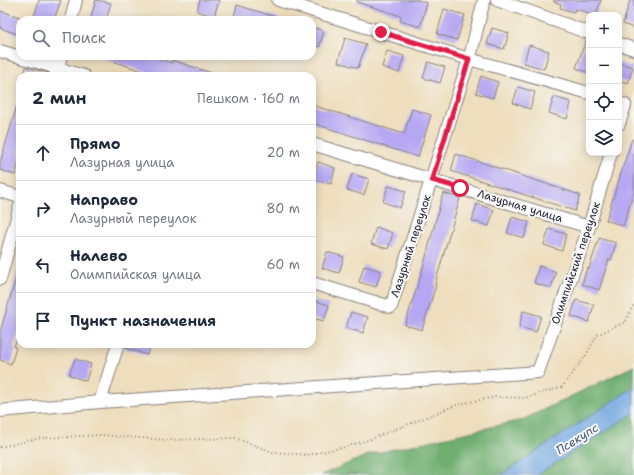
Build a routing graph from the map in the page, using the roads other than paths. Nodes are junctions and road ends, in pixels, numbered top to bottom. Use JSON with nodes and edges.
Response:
{"nodes":[{"id":1,"x":76,"y":0,"type":"edge"},
{"id":2,"x":278,"y":0,"type":"edge"},
{"id":3,"x":484,"y":0,"type":"edge"},
{"id":4,"x":497,"y":0,"type":"edge"},
{"id":5,"x":72,"y":16,"type":"edge"},
{"id":6,"x":586,"y":32,"type":"edge"},
{"id":7,"x":622,"y":45,"type":"edge"},
{"id":8,"x":634,"y":49,"type":"edge"},
{"id":9,"x":0,"y":51,"type":"edge"},
{"id":10,"x":16,"y":57,"type":"edge"},
{"id":11,"x":469,"y":59,"type":"junction"},
{"id":12,"x":24,"y":60,"type":"edge"},
{"id":13,"x":60,"y":60,"type":"edge"},
{"id":14,"x":57,"y":72,"type":"edge"},
{"id":15,"x":586,"y":92,"type":"edge"},
{"id":16,"x":622,"y":104,"type":"edge"},
{"id":17,"x":622,"y":114,"type":"edge"},
{"id":18,"x":316,"y":145,"type":"edge"},
{"id":19,"x":610,"y":156,"type":"edge"},
{"id":20,"x":432,"y":180,"type":"junction"},
{"id":21,"x":0,"y":191,"type":"edge"},
{"id":22,"x":16,"y":196,"type":"edge"},
{"id":23,"x":16,"y":221,"type":"edge"},
{"id":24,"x":589,"y":227,"type":"junction"},
{"id":25,"x":0,"y":279,"type":"edge"},
{"id":26,"x":316,"y":284,"type":"edge"},
{"id":27,"x":117,"y":348,"type":"edge"},
{"id":28,"x":100,"y":402,"type":"junction"},
{"id":29,"x":0,"y":411,"type":"edge"}],
"edges":[{"from":1,"to":5,"type":"street"},
{"from":2,"to":11,"type":"street"},
{"from":3,"to":11,"type":"street","name":"Лазурный переулок"},
{"from":4,"to":6,"type":"street"},
{"from":7,"to":8,"type":"street"},
{"from":9,"to":10,"type":"street"},
{"from":11,"to":15,"type":"street"},
{"from":11,"to":20,"type":"street","name":"Лазурный переулок"},
{"from":12,"to":14,"type":"street"},
{"from":13,"to":14,"type":"street"},
{"from":16,"to":17,"type":"street"},
{"from":18,"to":20,"type":"street","name":"Лазурная улица"},
{"from":19,"to":24,"type":"street","name":"Олимпийский переулок"},
{"from":20,"to":24,"type":"street","name":"Лазурная улица"},
{"from":20,"to":26,"type":"street","name":"Лазурный переулок"},
{"from":21,"to":22,"type":"street"},
{"from":23,"to":25,"type":"street"},
{"from":24,"to":28,"type":"street","name":"Олимпийский переулок"},
{"from":27,"to":28,"type":"street"},
{"from":28,"to":29,"type":"street"}]}
